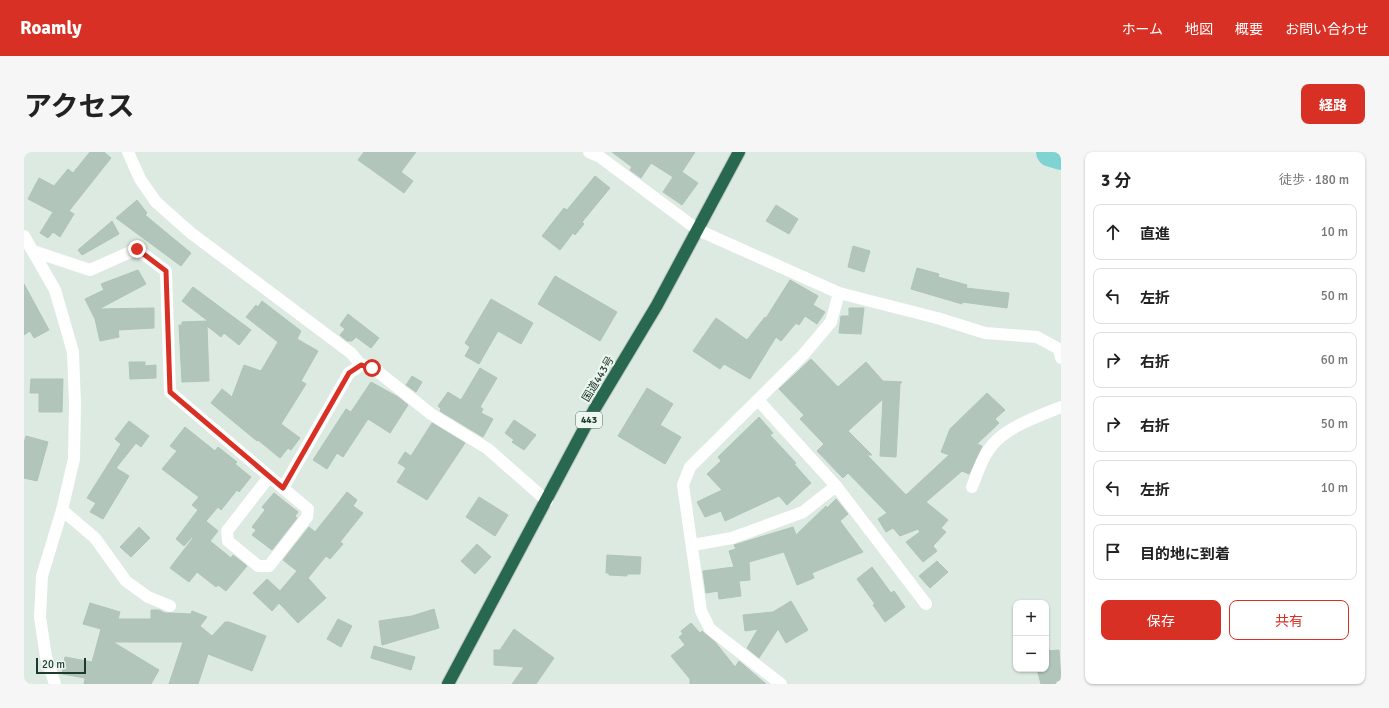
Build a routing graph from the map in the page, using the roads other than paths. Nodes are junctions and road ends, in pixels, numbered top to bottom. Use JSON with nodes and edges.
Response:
{"nodes":[{"id":1,"x":128,"y":152,"type":"edge"},
{"id":2,"x":589,"y":152,"type":"edge"},
{"id":3,"x":737,"y":156,"type":"edge"},
{"id":4,"x":698,"y":230,"type":"junction"},
{"id":5,"x":24,"y":236,"type":"edge"},
{"id":6,"x":33,"y":251,"type":"junction"},
{"id":7,"x":838,"y":293,"type":"junction"},
{"id":8,"x":1060,"y":352,"type":"edge"},
{"id":9,"x":361,"y":365,"type":"junction"},
{"id":10,"x":758,"y":400,"type":"junction"},
{"id":11,"x":1061,"y":407,"type":"edge"},
{"id":12,"x":269,"y":477,"type":"junction"},
{"id":13,"x":836,"y":486,"type":"junction"},
{"id":14,"x":972,"y":487,"type":"dead end"},
{"id":15,"x":283,"y":488,"type":"junction"},
{"id":16,"x":547,"y":501,"type":"junction"},
{"id":17,"x":62,"y":510,"type":"junction"},
{"id":18,"x":693,"y":545,"type":"junction"},
{"id":19,"x":926,"y":604,"type":"dead end"},
{"id":20,"x":170,"y":606,"type":"dead end"},
{"id":21,"x":55,"y":684,"type":"edge"},
{"id":22,"x":448,"y":684,"type":"edge"},
{"id":23,"x":781,"y":684,"type":"edge"}],
"edges":[{"from":1,"to":9,"type":"street"},
{"from":2,"to":4,"type":"street"},
{"from":3,"to":4,"type":"highway","name":"国道443号","number":"443"},
{"from":4,"to":7,"type":"street"},
{"from":4,"to":16,"type":"highway","name":"国道443号","number":"443"},
{"from":5,"to":6,"type":"street"},
{"from":6,"to":12,"type":"street"},
{"from":6,"to":17,"type":"street"},
{"from":7,"to":8,"type":"street"},
{"from":7,"to":10,"type":"street"},
{"from":9,"to":15,"type":"street"},
{"from":9,"to":16,"type":"street"},
{"from":10,"to":13,"type":"street"},
{"from":10,"to":18,"type":"street"},
{"from":11,"to":14,"type":"street"},
{"from":12,"to":15,"type":"street"},
{"from":12,"to":15,"type":"street"},
{"from":13,"to":18,"type":"street"},
{"from":13,"to":19,"type":"street"},
{"from":16,"to":22,"type":"highway","name":"国道443号","number":"443"},
{"from":17,"to":20,"type":"street"},
{"from":17,"to":21,"type":"street"},
{"from":18,"to":23,"type":"street"}]}
